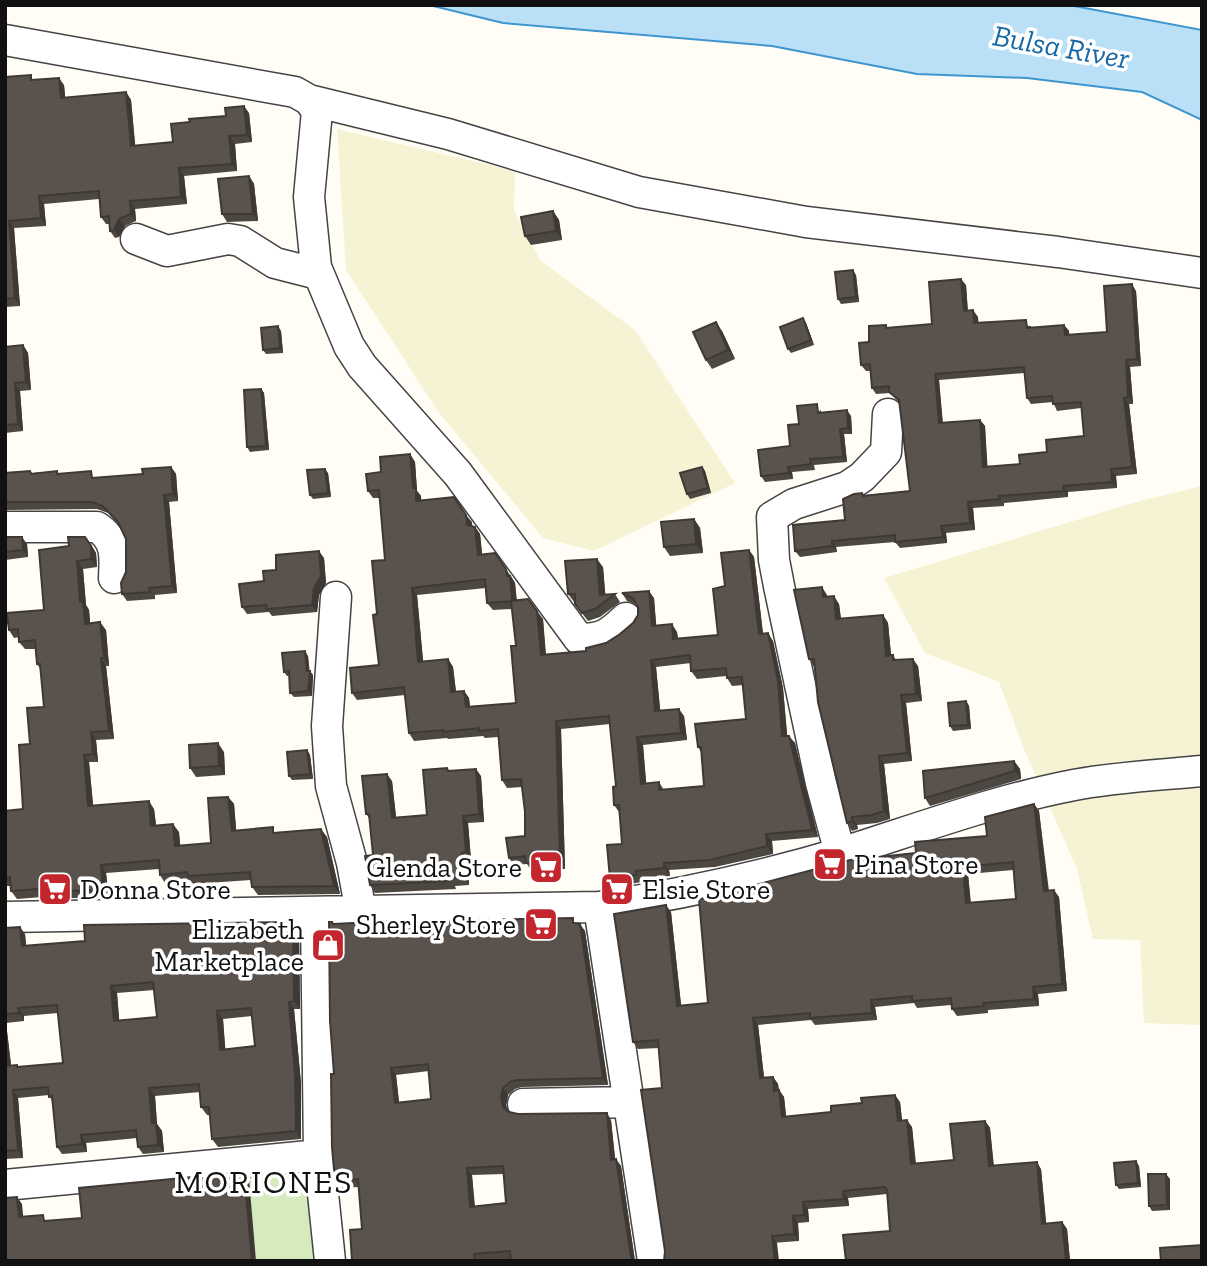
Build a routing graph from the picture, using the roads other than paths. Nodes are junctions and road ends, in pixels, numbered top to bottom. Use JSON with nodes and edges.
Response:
{"nodes":[{"id":1,"x":5,"y":40,"type":"edge"},
{"id":2,"x":309,"y":100,"type":"junction"},
{"id":3,"x":136,"y":239,"type":"dead end"},
{"id":4,"x":1202,"y":273,"type":"edge"},
{"id":5,"x":318,"y":274,"type":"junction"},
{"id":6,"x":888,"y":414,"type":"dead end"},
{"id":7,"x":5,"y":527,"type":"edge"},
{"id":8,"x":114,"y":578,"type":"dead end"},
{"id":9,"x":336,"y":597,"type":"dead end"},
{"id":10,"x":626,"y":618,"type":"dead end"},
{"id":11,"x":1202,"y":771,"type":"edge"},
{"id":12,"x":840,"y":853,"type":"junction"},
{"id":13,"x":599,"y":907,"type":"junction"},
{"id":14,"x":360,"y":912,"type":"junction"},
{"id":15,"x":316,"y":913,"type":"junction"},
{"id":16,"x":5,"y":917,"type":"edge"},
{"id":17,"x":629,"y":1102,"type":"junction"},
{"id":18,"x":523,"y":1104,"type":"dead end"},
{"id":19,"x":319,"y":1155,"type":"junction"},
{"id":20,"x":5,"y":1185,"type":"edge"},
{"id":21,"x":331,"y":1261,"type":"edge"},
{"id":22,"x":653,"y":1261,"type":"edge"}],
"edges":[{"from":1,"to":2,"type":"street"},
{"from":2,"to":4,"type":"street"},
{"from":2,"to":5,"type":"street"},
{"from":3,"to":5,"type":"street"},
{"from":5,"to":10,"type":"street"},
{"from":6,"to":12,"type":"street"},
{"from":7,"to":8,"type":"street"},
{"from":9,"to":14,"type":"street"},
{"from":11,"to":12,"type":"street"},
{"from":12,"to":13,"type":"street"},
{"from":13,"to":14,"type":"street"},
{"from":13,"to":17,"type":"street"},
{"from":14,"to":15,"type":"street"},
{"from":15,"to":16,"type":"street"},
{"from":15,"to":19,"type":"street"},
{"from":17,"to":18,"type":"street"},
{"from":17,"to":22,"type":"street"},
{"from":19,"to":20,"type":"street"},
{"from":19,"to":21,"type":"street"}]}
